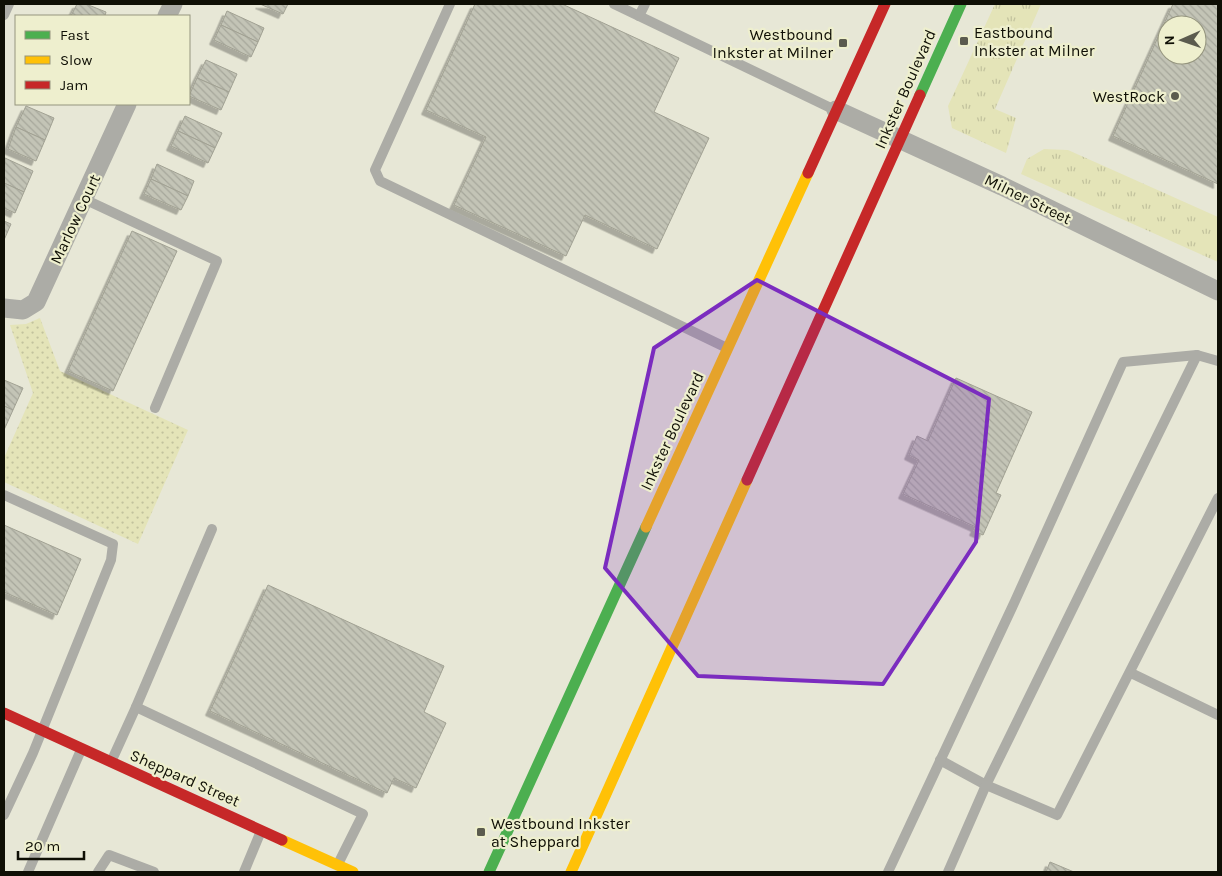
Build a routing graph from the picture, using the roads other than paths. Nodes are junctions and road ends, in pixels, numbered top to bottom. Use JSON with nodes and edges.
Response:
{"nodes":[{"id":1,"x":9,"y":4,"type":"edge"},
{"id":2,"x":450,"y":4,"type":"edge"},
{"id":3,"x":614,"y":4,"type":"edge"},
{"id":4,"x":645,"y":4,"type":"edge"},
{"id":5,"x":885,"y":4,"type":"edge"},
{"id":6,"x":961,"y":4,"type":"edge"},
{"id":7,"x":4,"y":15,"type":"edge"},
{"id":8,"x":639,"y":16,"type":"junction"},
{"id":9,"x":127,"y":105,"type":"edge"},
{"id":10,"x":836,"y":110,"type":"junction"},
{"id":11,"x":901,"y":139,"type":"junction"},
{"id":12,"x":84,"y":198,"type":"junction"},
{"id":13,"x":1218,"y":291,"type":"edge"},
{"id":14,"x":4,"y":308,"type":"edge"},
{"id":15,"x":728,"y":348,"type":"junction"},
{"id":16,"x":1197,"y":355,"type":"junction"},
{"id":17,"x":1218,"y":361,"type":"edge"},
{"id":18,"x":155,"y":408,"type":"dead end"},
{"id":19,"x":4,"y":495,"type":"edge"},
{"id":20,"x":1218,"y":498,"type":"edge"},
{"id":21,"x":212,"y":529,"type":"dead end"},
{"id":22,"x":1131,"y":673,"type":"junction"},
{"id":23,"x":136,"y":707,"type":"junction"},
{"id":24,"x":4,"y":713,"type":"edge"},
{"id":25,"x":1218,"y":715,"type":"edge"},
{"id":26,"x":42,"y":731,"type":"junction"},
{"id":27,"x":82,"y":749,"type":"junction"},
{"id":28,"x":940,"y":760,"type":"junction"},
{"id":29,"x":111,"y":762,"type":"junction"},
{"id":30,"x":986,"y":785,"type":"junction"},
{"id":31,"x":4,"y":815,"type":"edge"},
{"id":32,"x":261,"y":830,"type":"junction"},
{"id":33,"x":337,"y":865,"type":"junction"},
{"id":34,"x":28,"y":872,"type":"edge"},
{"id":35,"x":98,"y":872,"type":"edge"},
{"id":36,"x":154,"y":872,"type":"edge"},
{"id":37,"x":244,"y":872,"type":"edge"},
{"id":38,"x":353,"y":872,"type":"edge"},
{"id":39,"x":488,"y":872,"type":"edge"},
{"id":40,"x":571,"y":872,"type":"edge"},
{"id":41,"x":888,"y":872,"type":"edge"},
{"id":42,"x":948,"y":872,"type":"edge"}],
"edges":[{"from":1,"to":7,"type":"lane"},
{"from":2,"to":15,"type":"lane"},
{"from":3,"to":8,"type":"lane"},
{"from":4,"to":8,"type":"lane"},
{"from":5,"to":10,"type":"main road","name":"Inkster Boulevard"},
{"from":6,"to":11,"type":"main road","name":"Inkster Boulevard"},
{"from":8,"to":10,"type":"lane"},
{"from":9,"to":12,"type":"street","name":"Marlow Court"},
{"from":10,"to":11,"type":"street","name":"Milner Street"},
{"from":10,"to":15,"type":"main road","name":"Inkster Boulevard"},
{"from":11,"to":13,"type":"street","name":"Milner Street"},
{"from":11,"to":40,"type":"main road","name":"Inkster Boulevard"},
{"from":12,"to":14,"type":"street","name":"Marlow Court"},
{"from":12,"to":18,"type":"lane"},
{"from":15,"to":39,"type":"main road","name":"Inkster Boulevard"},
{"from":16,"to":17,"type":"lane"},
{"from":16,"to":28,"type":"lane"},
{"from":16,"to":30,"type":"lane"},
{"from":19,"to":26,"type":"lane"},
{"from":20,"to":22,"type":"lane"},
{"from":21,"to":23,"type":"lane"},
{"from":22,"to":25,"type":"lane"},
{"from":22,"to":30,"type":"lane"},
{"from":23,"to":29,"type":"lane"},
{"from":23,"to":33,"type":"lane"},
{"from":24,"to":26,"type":"main road","name":"Sheppard Street"},
{"from":26,"to":27,"type":"main road","name":"Sheppard Street"},
{"from":26,"to":31,"type":"lane"},
{"from":27,"to":29,"type":"main road","name":"Sheppard Street"},
{"from":27,"to":34,"type":"lane"},
{"from":28,"to":30,"type":"lane"},
{"from":28,"to":41,"type":"lane"},
{"from":29,"to":32,"type":"main road","name":"Sheppard Street"},
{"from":30,"to":42,"type":"lane"},
{"from":32,"to":33,"type":"main road","name":"Sheppard Street"},
{"from":32,"to":37,"type":"lane"},
{"from":33,"to":38,"type":"main road","name":"Sheppard Street"},
{"from":35,"to":36,"type":"lane"}]}
